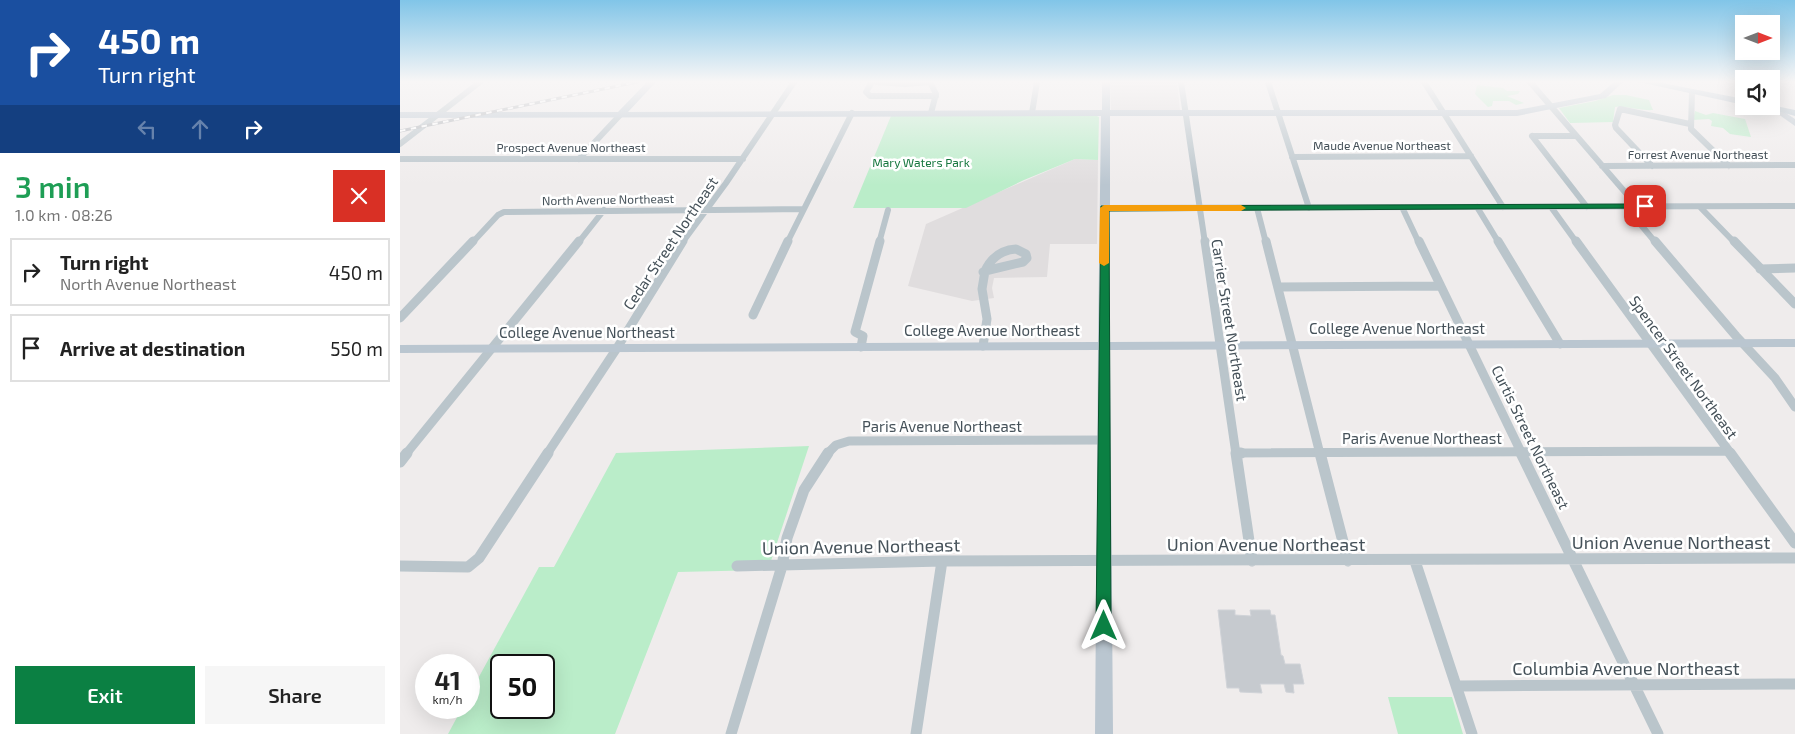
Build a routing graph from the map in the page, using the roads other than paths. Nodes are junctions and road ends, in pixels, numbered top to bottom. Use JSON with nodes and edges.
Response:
{"nodes":[{"id":1,"x":436,"y":116,"type":"edge"},
{"id":2,"x":619,"y":116,"type":"edge"},
{"id":3,"x":771,"y":116,"type":"edge"},
{"id":4,"x":850,"y":116,"type":"edge"},
{"id":5,"x":1106,"y":116,"type":"edge"},
{"id":6,"x":1185,"y":116,"type":"edge"},
{"id":7,"x":1280,"y":116,"type":"edge"},
{"id":8,"x":1445,"y":116,"type":"edge"},
{"id":9,"x":1559,"y":116,"type":"edge"},
{"id":10,"x":1618,"y":116,"type":"edge"},
{"id":11,"x":1656,"y":116,"type":"edge"},
{"id":12,"x":1690,"y":116,"type":"edge"},
{"id":13,"x":1690,"y":124,"type":"junction"},
{"id":14,"x":1576,"y":136,"type":"junction"},
{"id":15,"x":400,"y":144,"type":"edge"},
{"id":16,"x":1471,"y":156,"type":"junction"},
{"id":17,"x":1292,"y":157,"type":"junction"},
{"id":18,"x":400,"y":159,"type":"edge"},
{"id":19,"x":579,"y":159,"type":"junction"},
{"id":20,"x":743,"y":159,"type":"junction"},
{"id":21,"x":1795,"y":165,"type":"edge"},
{"id":22,"x":1602,"y":166,"type":"junction"},
{"id":23,"x":1652,"y":166,"type":"junction"},
{"id":24,"x":1730,"y":166,"type":"junction"},
{"id":25,"x":1637,"y":206,"type":"junction"},
{"id":26,"x":1795,"y":206,"type":"edge"},
{"id":27,"x":1402,"y":207,"type":"junction"},
{"id":28,"x":1503,"y":207,"type":"junction"},
{"id":29,"x":1551,"y":207,"type":"junction"},
{"id":30,"x":1587,"y":207,"type":"junction"},
{"id":31,"x":1626,"y":207,"type":"junction"},
{"id":32,"x":1700,"y":207,"type":"junction"},
{"id":33,"x":1104,"y":208,"type":"junction"},
{"id":34,"x":1199,"y":208,"type":"junction"},
{"id":35,"x":1257,"y":208,"type":"junction"},
{"id":36,"x":1309,"y":208,"type":"junction"},
{"id":37,"x":1477,"y":208,"type":"junction"},
{"id":38,"x":707,"y":209,"type":"junction"},
{"id":39,"x":803,"y":209,"type":"junction"},
{"id":40,"x":604,"y":210,"type":"junction"},
{"id":41,"x":888,"y":210,"type":"dead end"},
{"id":42,"x":1760,"y":268,"type":"junction"},
{"id":43,"x":1795,"y":268,"type":"edge"},
{"id":44,"x":983,"y":272,"type":"junction"},
{"id":45,"x":1440,"y":286,"type":"junction"},
{"id":46,"x":1278,"y":287,"type":"junction"},
{"id":47,"x":1795,"y":304,"type":"edge"},
{"id":48,"x":753,"y":315,"type":"dead end"},
{"id":49,"x":400,"y":318,"type":"edge"},
{"id":50,"x":1743,"y":343,"type":"junction"},
{"id":51,"x":1795,"y":343,"type":"edge"},
{"id":52,"x":1469,"y":344,"type":"junction"},
{"id":53,"x":1560,"y":344,"type":"junction"},
{"id":54,"x":1651,"y":344,"type":"junction"},
{"id":55,"x":1220,"y":345,"type":"junction"},
{"id":56,"x":1293,"y":345,"type":"junction"},
{"id":57,"x":983,"y":346,"type":"junction"},
{"id":58,"x":1104,"y":346,"type":"junction"},
{"id":59,"x":861,"y":347,"type":"junction"},
{"id":60,"x":617,"y":348,"type":"junction"},
{"id":61,"x":400,"y":349,"type":"edge"},
{"id":62,"x":492,"y":349,"type":"junction"},
{"id":63,"x":1795,"y":407,"type":"edge"},
{"id":64,"x":1104,"y":440,"type":"junction"},
{"id":65,"x":1728,"y":451,"type":"junction"},
{"id":66,"x":1521,"y":452,"type":"junction"},
{"id":67,"x":1236,"y":453,"type":"junction"},
{"id":68,"x":1320,"y":453,"type":"junction"},
{"id":69,"x":400,"y":462,"type":"edge"},
{"id":70,"x":804,"y":490,"type":"joint"},
{"id":71,"x":1795,"y":543,"type":"edge"},
{"id":72,"x":1795,"y":558,"type":"edge"},
{"id":73,"x":1573,"y":560,"type":"junction"},
{"id":74,"x":942,"y":561,"type":"junction"},
{"id":75,"x":1252,"y":561,"type":"junction"},
{"id":76,"x":1348,"y":561,"type":"junction"},
{"id":77,"x":1415,"y":561,"type":"junction"},
{"id":78,"x":1104,"y":562,"type":"junction"},
{"id":79,"x":400,"y":566,"type":"edge"},
{"id":80,"x":738,"y":566,"type":"dead end"},
{"id":81,"x":782,"y":566,"type":"junction"},
{"id":82,"x":1795,"y":684,"type":"edge"},
{"id":83,"x":1634,"y":685,"type":"junction"},
{"id":84,"x":1458,"y":686,"type":"junction"},
{"id":85,"x":731,"y":734,"type":"edge"},
{"id":86,"x":916,"y":734,"type":"edge"},
{"id":87,"x":1104,"y":734,"type":"edge"},
{"id":88,"x":1472,"y":734,"type":"edge"},
{"id":89,"x":1658,"y":734,"type":"edge"}],
"edges":[{"from":1,"to":15,"type":"street"},
{"from":2,"to":19,"type":"street"},
{"from":3,"to":20,"type":"street","name":"Cedar Street Northeast"},
{"from":4,"to":39,"type":"street"},
{"from":5,"to":33,"type":"street"},
{"from":6,"to":34,"type":"street","name":"Carrier Street Northeast"},
{"from":7,"to":17,"type":"street"},
{"from":8,"to":16,"type":"street"},
{"from":9,"to":14,"type":"street"},
{"from":10,"to":23,"type":"street"},
{"from":11,"to":13,"type":"street"},
{"from":12,"to":13,"type":"street"},
{"from":13,"to":24,"type":"street"},
{"from":14,"to":22,"type":"street"},
{"from":14,"to":30,"type":"street"},
{"from":16,"to":17,"type":"street","name":"Maude Avenue Northeast"},
{"from":16,"to":28,"type":"street"},
{"from":17,"to":36,"type":"street"},
{"from":18,"to":19,"type":"street","name":"Prospect Avenue Northeast"},
{"from":19,"to":20,"type":"street","name":"Prospect Avenue Northeast"},
{"from":20,"to":38,"type":"street","name":"Cedar Street Northeast"},
{"from":21,"to":24,"type":"street","name":"Forrest Avenue Northeast"},
{"from":22,"to":23,"type":"street","name":"Forrest Avenue Northeast"},
{"from":22,"to":25,"type":"street"},
{"from":23,"to":24,"type":"street","name":"Forrest Avenue Northeast"},
{"from":25,"to":31,"type":"street"},
{"from":25,"to":32,"type":"street"},
{"from":26,"to":32,"type":"street"},
{"from":27,"to":36,"type":"street"},
{"from":27,"to":37,"type":"street"},
{"from":27,"to":45,"type":"street","name":"Curtis Street Northeast"},
{"from":28,"to":29,"type":"street"},
{"from":28,"to":37,"type":"street"},
{"from":29,"to":30,"type":"street"},
{"from":29,"to":54,"type":"street","name":"Spencer Street Northeast"},
{"from":30,"to":31,"type":"street"},
{"from":31,"to":50,"type":"street"},
{"from":32,"to":42,"type":"street"},
{"from":33,"to":34,"type":"street"},
{"from":33,"to":58,"type":"street"},
{"from":34,"to":35,"type":"street"},
{"from":34,"to":55,"type":"street","name":"Carrier Street Northeast"},
{"from":35,"to":36,"type":"street"},
{"from":35,"to":46,"type":"street"},
{"from":37,"to":53,"type":"street"},
{"from":38,"to":39,"type":"street","name":"North Avenue Northeast"},
{"from":38,"to":40,"type":"street","name":"North Avenue Northeast"},
{"from":38,"to":60,"type":"street","name":"Cedar Street Northeast"},
{"from":39,"to":48,"type":"street"},
{"from":40,"to":49,"type":"street","name":"North Avenue Northeast"},
{"from":40,"to":62,"type":"street"},
{"from":41,"to":59,"type":"street"},
{"from":42,"to":43,"type":"street"},
{"from":42,"to":47,"type":"street"},
{"from":44,"to":44,"type":"street"},
{"from":44,"to":57,"type":"street"},
{"from":45,"to":46,"type":"street"},
{"from":45,"to":52,"type":"street","name":"Curtis Street Northeast"},
{"from":46,"to":56,"type":"street"},
{"from":50,"to":51,"type":"street","name":"College Avenue Northeast"},
{"from":50,"to":54,"type":"street","name":"College Avenue Northeast"},
{"from":50,"to":63,"type":"street"},
{"from":52,"to":53,"type":"street","name":"College Avenue Northeast"},
{"from":52,"to":56,"type":"street","name":"College Avenue Northeast"},
{"from":52,"to":66,"type":"street","name":"Curtis Street Northeast"},
{"from":53,"to":54,"type":"street","name":"College Avenue Northeast"},
{"from":54,"to":65,"type":"street","name":"Spencer Street Northeast"},
{"from":55,"to":56,"type":"street","name":"College Avenue Northeast"},
{"from":55,"to":58,"type":"street","name":"College Avenue Northeast"},
{"from":55,"to":67,"type":"street","name":"Carrier Street Northeast"},
{"from":56,"to":68,"type":"street"},
{"from":57,"to":58,"type":"street","name":"College Avenue Northeast"},
{"from":57,"to":59,"type":"street","name":"College Avenue Northeast"},
{"from":58,"to":64,"type":"street"},
{"from":59,"to":60,"type":"street","name":"College Avenue Northeast"},
{"from":60,"to":62,"type":"street","name":"College Avenue Northeast"},
{"from":60,"to":79,"type":"street","name":"Cedar Street Northeast"},
{"from":61,"to":62,"type":"street","name":"College Avenue Northeast"},
{"from":62,"to":69,"type":"street"},
{"from":64,"to":70,"type":"street","name":"Paris Avenue Northeast"},
{"from":64,"to":78,"type":"street"},
{"from":65,"to":66,"type":"street","name":"Paris Avenue Northeast"},
{"from":65,"to":71,"type":"street","name":"Spencer Street Northeast"},
{"from":66,"to":68,"type":"street","name":"Paris Avenue Northeast"},
{"from":66,"to":73,"type":"street","name":"Curtis Street Northeast"},
{"from":67,"to":68,"type":"street","name":"Paris Avenue Northeast"},
{"from":67,"to":75,"type":"street","name":"Carrier Street Northeast"},
{"from":68,"to":76,"type":"street"},
{"from":70,"to":81,"type":"street"},
{"from":72,"to":73,"type":"street","name":"Union Avenue Northeast"},
{"from":73,"to":77,"type":"street","name":"Union Avenue Northeast"},
{"from":73,"to":83,"type":"street","name":"Curtis Street Northeast"},
{"from":74,"to":78,"type":"street","name":"Union Avenue Northeast"},
{"from":74,"to":81,"type":"street","name":"Union Avenue Northeast"},
{"from":74,"to":86,"type":"street"},
{"from":75,"to":76,"type":"street","name":"Union Avenue Northeast"},
{"from":75,"to":78,"type":"street","name":"Union Avenue Northeast"},
{"from":76,"to":77,"type":"street","name":"Union Avenue Northeast"},
{"from":77,"to":84,"type":"street"},
{"from":78,"to":87,"type":"street"},
{"from":80,"to":81,"type":"street","name":"Union Avenue Northeast"},
{"from":81,"to":85,"type":"street"},
{"from":82,"to":83,"type":"street","name":"Columbia Avenue Northeast"},
{"from":83,"to":84,"type":"street","name":"Columbia Avenue Northeast"},
{"from":83,"to":89,"type":"street","name":"Curtis Street Northeast"},
{"from":84,"to":88,"type":"street"}]}
